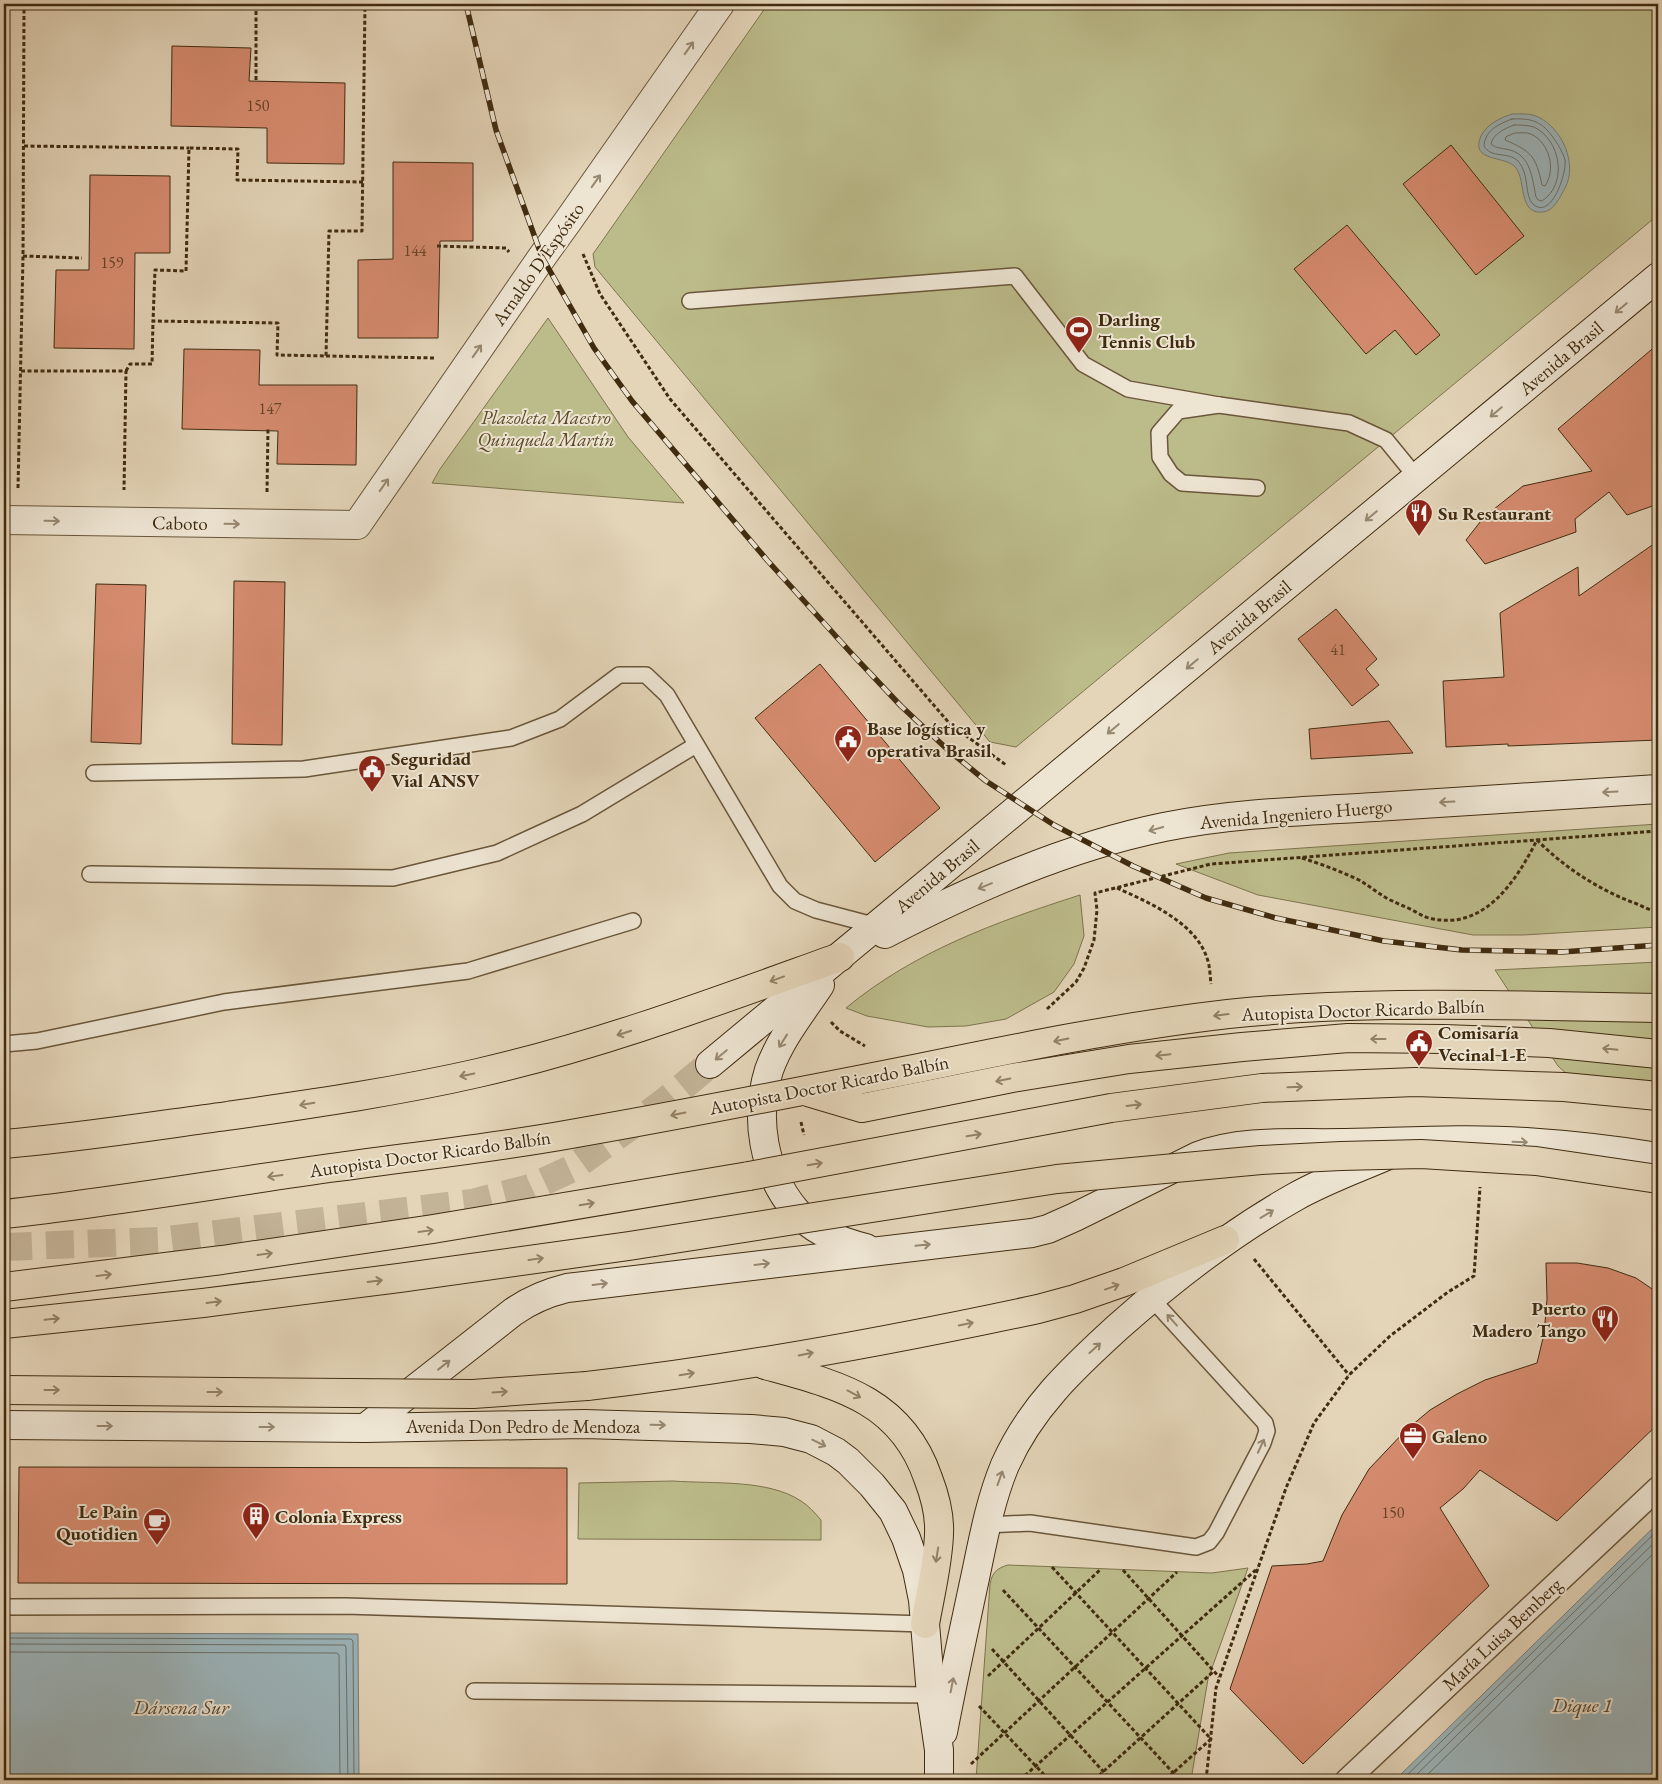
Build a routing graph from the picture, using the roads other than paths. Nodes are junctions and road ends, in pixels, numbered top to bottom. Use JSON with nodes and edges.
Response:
{"nodes":[{"id":1,"x":720,"y":4,"type":"edge"},
{"id":2,"x":1658,"y":277,"type":"edge"},
{"id":3,"x":690,"y":301,"type":"dead end"},
{"id":4,"x":1219,"y":405,"type":"junction"},
{"id":5,"x":1417,"y":478,"type":"junction"},
{"id":6,"x":1257,"y":488,"type":"dead end"},
{"id":7,"x":4,"y":520,"type":"edge"},
{"id":8,"x":357,"y":525,"type":"joint"},
{"id":9,"x":696,"y":745,"type":"junction"},
{"id":10,"x":94,"y":773,"type":"dead end"},
{"id":11,"x":1658,"y":789,"type":"edge"},
{"id":12,"x":90,"y":874,"type":"dead end"},
{"id":13,"x":633,"y":921,"type":"dead end"},
{"id":14,"x":877,"y":926,"type":"junction"},
{"id":15,"x":840,"y":957,"type":"junction"},
{"id":16,"x":1658,"y":1008,"type":"edge"},
{"id":17,"x":4,"y":1044,"type":"edge"},
{"id":18,"x":1658,"y":1054,"type":"edge"},
{"id":19,"x":710,"y":1064,"type":"tunnel mouth"},
{"id":20,"x":802,"y":1091,"type":"junction"},
{"id":21,"x":1658,"y":1096,"type":"edge"},
{"id":22,"x":1418,"y":1142,"type":"junction"},
{"id":23,"x":4,"y":1144,"type":"edge"},
{"id":24,"x":1658,"y":1157,"type":"edge"},
{"id":25,"x":1658,"y":1179,"type":"edge"},
{"id":26,"x":4,"y":1214,"type":"edge"},
{"id":27,"x":1225,"y":1240,"type":"junction"},
{"id":28,"x":877,"y":1250,"type":"junction"},
{"id":29,"x":4,"y":1287,"type":"edge"},
{"id":30,"x":1151,"y":1298,"type":"junction"},
{"id":31,"x":4,"y":1324,"type":"edge"},
{"id":32,"x":758,"y":1363,"type":"junction"},
{"id":33,"x":4,"y":1390,"type":"edge"},
{"id":34,"x":4,"y":1425,"type":"edge"},
{"id":35,"x":365,"y":1428,"type":"junction"},
{"id":36,"x":1658,"y":1488,"type":"edge"},
{"id":37,"x":986,"y":1525,"type":"junction"},
{"id":38,"x":4,"y":1607,"type":"edge"},
{"id":39,"x":924,"y":1624,"type":"junction"},
{"id":40,"x":474,"y":1691,"type":"dead end"},
{"id":41,"x":931,"y":1694,"type":"junction"},
{"id":42,"x":940,"y":1750,"type":"junction"},
{"id":43,"x":939,"y":1780,"type":"edge"},
{"id":44,"x":1346,"y":1780,"type":"edge"}],
"edges":[{"from":8,"to":1,"type":"main road","name":"Arnaldo D'Espósito","one_way":true},
{"from":2,"to":5,"type":"main road","name":"Avenida Brasil","one_way":true},
{"from":3,"to":4,"type":"lane"},
{"from":4,"to":5,"type":"lane"},
{"from":4,"to":6,"type":"lane"},
{"from":5,"to":14,"type":"main road","name":"Avenida Brasil","one_way":true},
{"from":7,"to":8,"type":"main road","name":"Caboto","one_way":true},
{"from":9,"to":10,"type":"lane"},
{"from":9,"to":12,"type":"lane"},
{"from":9,"to":14,"type":"lane"},
{"from":11,"to":15,"type":"main road","name":"Avenida Ingeniero Huergo","one_way":true},
{"from":13,"to":17,"type":"lane"},
{"from":14,"to":15,"type":"main road","name":"Avenida Brasil"},
{"from":15,"to":19,"type":"main road","one_way":true},
{"from":15,"to":23,"type":"highway","one_way":true},
{"from":15,"to":28,"type":"main road","one_way":true},
{"from":16,"to":20,"type":"highway","name":"Autopista Doctor Ricardo Balbín","one_way":true,"bridge":true},
{"from":18,"to":20,"type":"highway","one_way":true,"bridge":true},
{"from":20,"to":26,"type":"highway","name":"Autopista Doctor Ricardo Balbín","one_way":true,"bridge":true},
{"from":29,"to":21,"type":"highway","one_way":true,"bridge":true},
{"from":22,"to":24,"type":"main road","one_way":true},
{"from":27,"to":22,"type":"main road","one_way":true},
{"from":28,"to":22,"type":"main road","one_way":true},
{"from":31,"to":25,"type":"highway","one_way":true,"bridge":true},
{"from":27,"to":30,"type":"main road"},
{"from":32,"to":27,"type":"highway","one_way":true},
{"from":35,"to":28,"type":"main road","one_way":true},
{"from":37,"to":30,"type":"main road","one_way":true},
{"from":37,"to":30,"type":"lane","one_way":true},
{"from":33,"to":32,"type":"highway","one_way":true,"bridge":true},
{"from":32,"to":39,"type":"highway","one_way":true},
{"from":34,"to":35,"type":"main road","name":"Avenida Don Pedro de Mendoza","one_way":true},
{"from":35,"to":39,"type":"main road","name":"Avenida Don Pedro de Mendoza","one_way":true},
{"from":36,"to":44,"type":"street","name":"María Luisa Bemberg"},
{"from":42,"to":37,"type":"main road","one_way":true},
{"from":38,"to":39,"type":"lane"},
{"from":39,"to":41,"type":"main road","name":"Avenida Don Pedro de Mendoza"},
{"from":40,"to":41,"type":"lane"},
{"from":41,"to":42,"type":"main road","name":"Avenida Don Pedro de Mendoza"},
{"from":42,"to":43,"type":"main road"}]}
